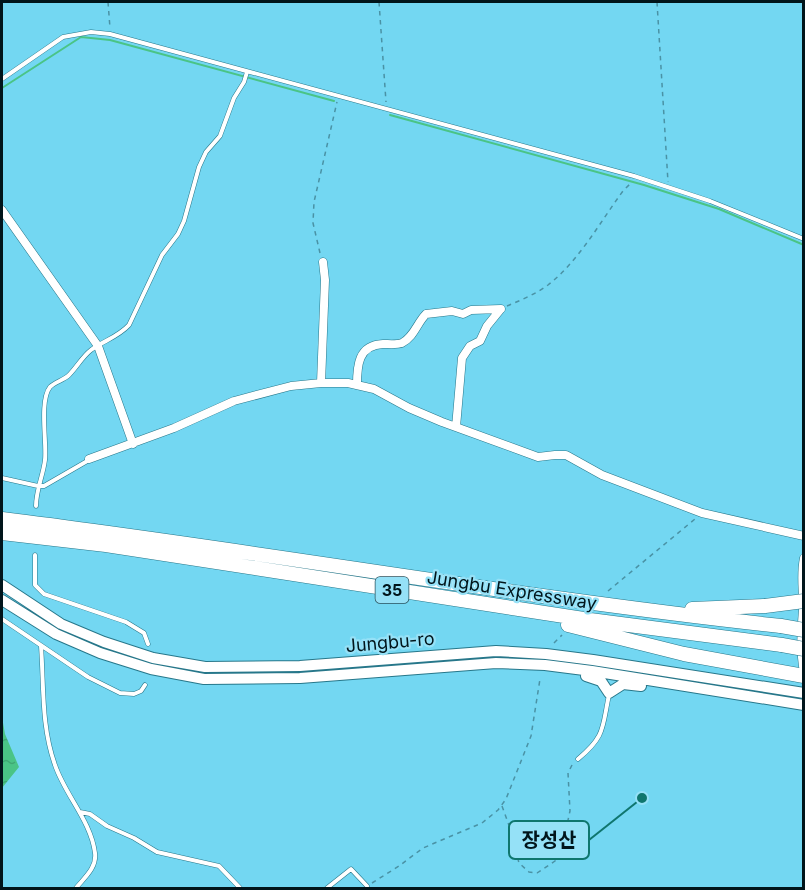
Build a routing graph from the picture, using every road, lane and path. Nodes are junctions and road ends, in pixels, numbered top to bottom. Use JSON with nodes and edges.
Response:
{"nodes":[{"id":1,"x":108,"y":2,"type":"edge"},
{"id":2,"x":379,"y":2,"type":"edge"},
{"id":3,"x":657,"y":2,"type":"edge"},
{"id":4,"x":110,"y":34,"type":"junction"},
{"id":5,"x":246,"y":73,"type":"junction"},
{"id":6,"x":2,"y":79,"type":"edge"},
{"id":7,"x":339,"y":96,"type":"junction"},
{"id":8,"x":386,"y":109,"type":"junction"},
{"id":9,"x":631,"y":184,"type":"dead end"},
{"id":10,"x":668,"y":186,"type":"junction"},
{"id":11,"x":2,"y":210,"type":"edge"},
{"id":12,"x":804,"y":239,"type":"edge"},
{"id":13,"x":323,"y":262,"type":"joint"},
{"id":14,"x":501,"y":309,"type":"junction"},
{"id":15,"x":98,"y":346,"type":"junction"},
{"id":16,"x":321,"y":383,"type":"junction"},
{"id":17,"x":357,"y":385,"type":"junction"},
{"id":18,"x":456,"y":427,"type":"junction"},
{"id":19,"x":133,"y":444,"type":"junction"},
{"id":20,"x":89,"y":459,"type":"joint"},
{"id":21,"x":2,"y":478,"type":"edge"},
{"id":22,"x":38,"y":486,"type":"junction"},
{"id":23,"x":36,"y":506,"type":"dead end"},
{"id":24,"x":702,"y":513,"type":"junction"},
{"id":25,"x":2,"y":519,"type":"edge"},
{"id":26,"x":2,"y":533,"type":"edge"},
{"id":27,"x":804,"y":536,"type":"edge"},
{"id":28,"x":35,"y":555,"type":"dead end"},
{"id":29,"x":804,"y":558,"type":"edge"},
{"id":30,"x":2,"y":585,"type":"edge"},
{"id":31,"x":608,"y":591,"type":"dead end"},
{"id":32,"x":2,"y":600,"type":"edge"},
{"id":33,"x":804,"y":601,"type":"edge"},
{"id":34,"x":485,"y":604,"type":"junction"},
{"id":35,"x":628,"y":609,"type":"junction"},
{"id":36,"x":2,"y":619,"type":"edge"},
{"id":37,"x":804,"y":630,"type":"edge"},
{"id":38,"x":562,"y":636,"type":"dead end"},
{"id":39,"x":554,"y":643,"type":"dead end"},
{"id":40,"x":148,"y":644,"type":"dead end"},
{"id":41,"x":42,"y":646,"type":"junction"},
{"id":42,"x":804,"y":649,"type":"edge"},
{"id":43,"x":545,"y":665,"type":"junction"},
{"id":44,"x":804,"y":674,"type":"edge"},
{"id":45,"x":540,"y":679,"type":"dead end"},
{"id":46,"x":145,"y":685,"type":"dead end"},
{"id":47,"x":716,"y":691,"type":"junction"},
{"id":48,"x":800,"y":692,"type":"edge"},
{"id":49,"x":609,"y":693,"type":"junction"},
{"id":50,"x":799,"y":704,"type":"edge"},
{"id":51,"x":578,"y":759,"type":"joint"},
{"id":52,"x":501,"y":806,"type":"junction"},
{"id":53,"x":79,"y":812,"type":"junction"},
{"id":54,"x":367,"y":886,"type":"joint"},
{"id":55,"x":76,"y":888,"type":"edge"},
{"id":56,"x":240,"y":888,"type":"edge"},
{"id":57,"x":327,"y":888,"type":"edge"}],
"edges":[{"from":1,"to":4,"type":"path"},
{"from":2,"to":8,"type":"path"},
{"from":3,"to":10,"type":"path"},
{"from":4,"to":5,"type":"lane"},
{"from":4,"to":6,"type":"lane"},
{"from":5,"to":7,"type":"lane"},
{"from":5,"to":15,"type":"lane"},
{"from":7,"to":8,"type":"lane"},
{"from":7,"to":13,"type":"path"},
{"from":8,"to":10,"type":"lane"},
{"from":9,"to":14,"type":"path"},
{"from":10,"to":12,"type":"lane"},
{"from":11,"to":15,"type":"street"},
{"from":13,"to":16,"type":"street"},
{"from":14,"to":17,"type":"street"},
{"from":14,"to":18,"type":"street"},
{"from":15,"to":19,"type":"street"},
{"from":15,"to":22,"type":"lane"},
{"from":16,"to":17,"type":"street"},
{"from":16,"to":19,"type":"street"},
{"from":17,"to":18,"type":"street"},
{"from":18,"to":24,"type":"street"},
{"from":19,"to":20,"type":"street"},
{"from":20,"to":22,"type":"lane"},
{"from":21,"to":22,"type":"lane"},
{"from":22,"to":23,"type":"lane"},
{"from":24,"to":27,"type":"street"},
{"from":24,"to":31,"type":"path"},
{"from":25,"to":35,"type":"highway","name":"Jungbu Expressway","number":"35"},
{"from":26,"to":34,"type":"highway","name":"Jungbu Expressway","number":"35"},
{"from":28,"to":40,"type":"lane"},
{"from":29,"to":44,"type":"street"},
{"from":30,"to":48,"type":"main road","name":"Jungbu-ro"},
{"from":32,"to":43,"type":"main road","name":"Jungbu-ro"},
{"from":33,"to":35,"type":"highway","bridge":true},
{"from":34,"to":42,"type":"highway","name":"Jungbu Expressway","number":"35","bridge":true},
{"from":34,"to":44,"type":"highway"},
{"from":35,"to":37,"type":"highway","name":"Jungbu Expressway","number":"35","bridge":true},
{"from":36,"to":41,"type":"lane"},
{"from":38,"to":39,"type":"path"},
{"from":41,"to":46,"type":"lane"},
{"from":41,"to":53,"type":"lane"},
{"from":43,"to":47,"type":"main road","name":"Jungbu-ro"},
{"from":43,"to":49,"type":"main road"},
{"from":45,"to":52,"type":"path"},
{"from":47,"to":49,"type":"main road"},
{"from":47,"to":50,"type":"main road","name":"Jungbu-ro"},
{"from":49,"to":51,"type":"lane"},
{"from":51,"to":52,"type":"path"},
{"from":52,"to":54,"type":"path"},
{"from":53,"to":55,"type":"lane"},
{"from":53,"to":56,"type":"lane"},
{"from":54,"to":57,"type":"lane"}]}
